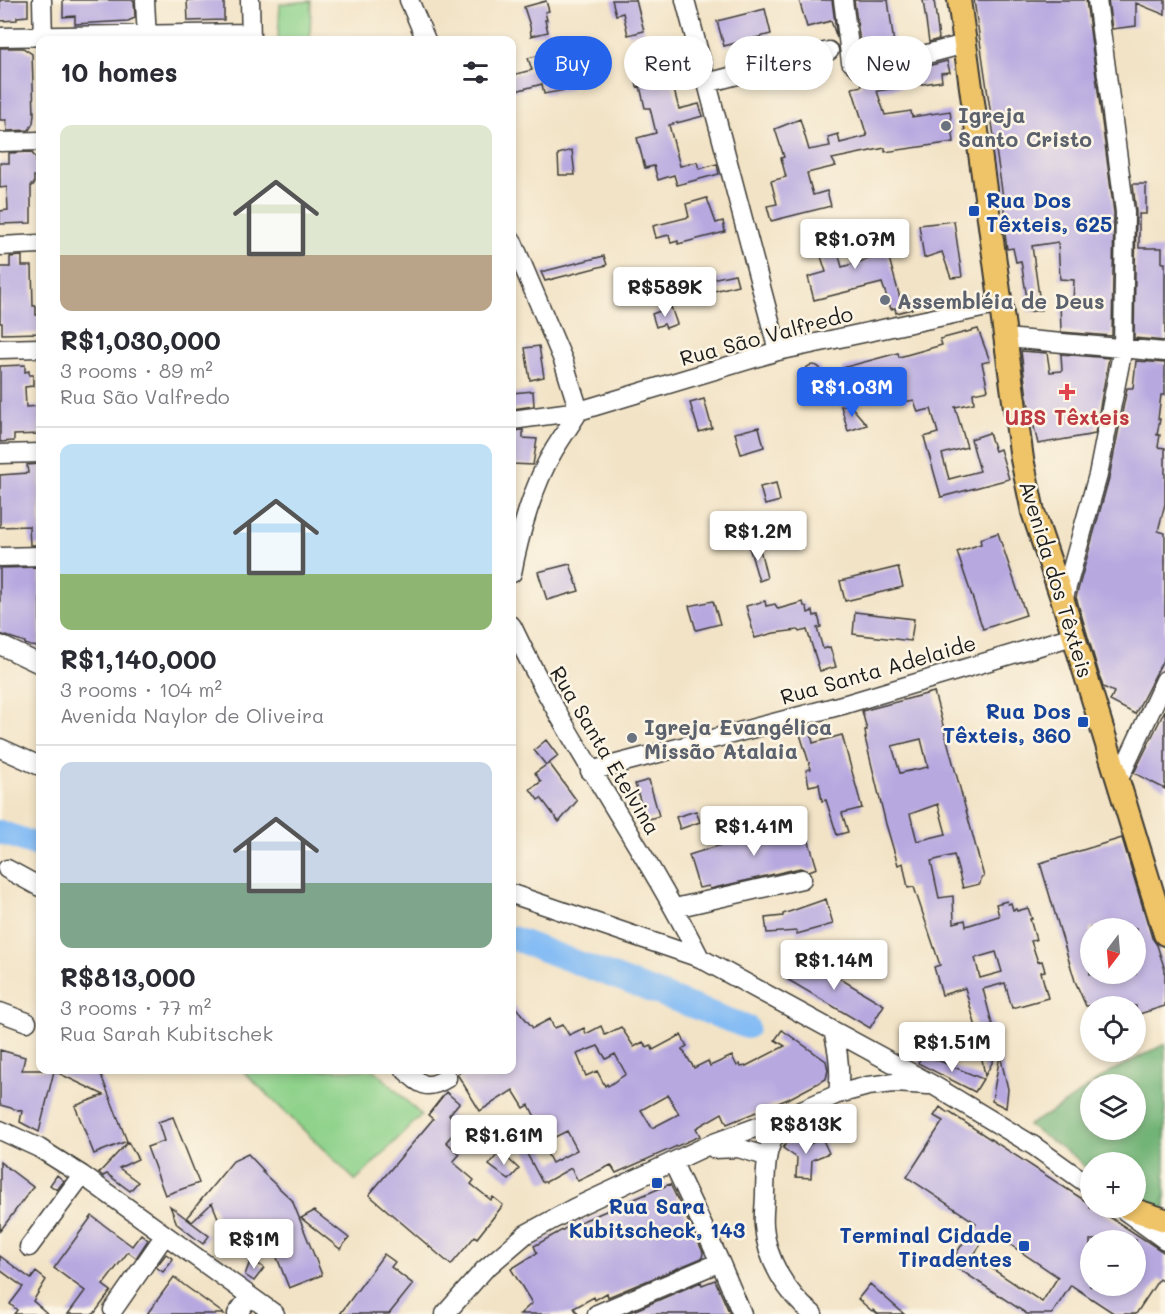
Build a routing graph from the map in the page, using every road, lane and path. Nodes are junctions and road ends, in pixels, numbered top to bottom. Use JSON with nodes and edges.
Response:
{"nodes":[{"id":1,"x":42,"y":0,"type":"edge"},
{"id":2,"x":145,"y":0,"type":"edge"},
{"id":3,"x":250,"y":0,"type":"edge"},
{"id":4,"x":409,"y":0,"type":"edge"},
{"id":5,"x":685,"y":0,"type":"edge"},
{"id":6,"x":843,"y":0,"type":"edge"},
{"id":7,"x":959,"y":0,"type":"edge"},
{"id":8,"x":1097,"y":0,"type":"edge"},
{"id":9,"x":43,"y":36,"type":"edge"},
{"id":10,"x":147,"y":36,"type":"edge"},
{"id":11,"x":250,"y":36,"type":"edge"},
{"id":12,"x":424,"y":36,"type":"edge"},
{"id":13,"x":695,"y":36,"type":"edge"},
{"id":14,"x":0,"y":37,"type":"edge"},
{"id":15,"x":36,"y":38,"type":"edge"},
{"id":16,"x":965,"y":44,"type":"junction"},
{"id":17,"x":709,"y":90,"type":"edge"},
{"id":18,"x":36,"y":141,"type":"edge"},
{"id":19,"x":0,"y":142,"type":"edge"},
{"id":20,"x":36,"y":244,"type":"edge"},
{"id":21,"x":0,"y":246,"type":"edge"},
{"id":22,"x":518,"y":269,"type":"edge"},
{"id":23,"x":1001,"y":304,"type":"junction"},
{"id":24,"x":1006,"y":338,"type":"junction"},
{"id":25,"x":36,"y":348,"type":"edge"},
{"id":26,"x":1123,"y":348,"type":"junction"},
{"id":27,"x":0,"y":349,"type":"edge"},
{"id":28,"x":778,"y":351,"type":"junction"},
{"id":29,"x":1165,"y":352,"type":"edge"},
{"id":30,"x":579,"y":411,"type":"junction"},
{"id":31,"x":516,"y":419,"type":"edge"},
{"id":32,"x":36,"y":453,"type":"edge"},
{"id":33,"x":0,"y":454,"type":"edge"},
{"id":34,"x":516,"y":536,"type":"edge"},
{"id":35,"x":36,"y":556,"type":"edge"},
{"id":36,"x":0,"y":557,"type":"edge"},
{"id":37,"x":1063,"y":601,"type":"junction"},
{"id":38,"x":516,"y":636,"type":"edge"},
{"id":39,"x":1074,"y":636,"type":"junction"},
{"id":40,"x":0,"y":645,"type":"edge"},
{"id":41,"x":36,"y":662,"type":"edge"},
{"id":42,"x":1165,"y":680,"type":"edge"},
{"id":43,"x":0,"y":748,"type":"edge"},
{"id":44,"x":36,"y":764,"type":"edge"},
{"id":45,"x":590,"y":771,"type":"junction"},
{"id":46,"x":1118,"y":781,"type":"junction"},
{"id":47,"x":7,"y":869,"type":"dead end"},
{"id":48,"x":802,"y":879,"type":"dead end"},
{"id":49,"x":36,"y":885,"type":"edge"},
{"id":50,"x":516,"y":895,"type":"edge"},
{"id":51,"x":675,"y":908,"type":"junction"},
{"id":52,"x":1165,"y":934,"type":"edge"},
{"id":53,"x":700,"y":958,"type":"junction"},
{"id":54,"x":0,"y":1012,"type":"edge"},
{"id":55,"x":27,"y":1022,"type":"dead end"},
{"id":56,"x":832,"y":1031,"type":"junction"},
{"id":57,"x":409,"y":1074,"type":"edge"},
{"id":58,"x":447,"y":1078,"type":"dead end"},
{"id":59,"x":933,"y":1085,"type":"junction"},
{"id":60,"x":838,"y":1094,"type":"junction"},
{"id":61,"x":790,"y":1115,"type":"junction"},
{"id":62,"x":0,"y":1130,"type":"edge"},
{"id":63,"x":693,"y":1154,"type":"junction"},
{"id":64,"x":766,"y":1156,"type":"junction"},
{"id":65,"x":673,"y":1163,"type":"junction"},
{"id":66,"x":82,"y":1175,"type":"junction"},
{"id":67,"x":1080,"y":1179,"type":"edge"},
{"id":68,"x":1146,"y":1214,"type":"edge"},
{"id":69,"x":1134,"y":1218,"type":"edge"},
{"id":70,"x":1165,"y":1220,"type":"edge"},
{"id":71,"x":165,"y":1235,"type":"junction"},
{"id":72,"x":1165,"y":1240,"type":"edge"},
{"id":73,"x":29,"y":1246,"type":"dead end"},
{"id":74,"x":720,"y":1262,"type":"junction"},
{"id":75,"x":250,"y":1296,"type":"junction"},
{"id":76,"x":113,"y":1310,"type":"dead end"},
{"id":77,"x":237,"y":1314,"type":"edge"},
{"id":78,"x":275,"y":1314,"type":"edge"},
{"id":79,"x":445,"y":1314,"type":"edge"},
{"id":80,"x":597,"y":1314,"type":"edge"},
{"id":81,"x":742,"y":1314,"type":"edge"},
{"id":82,"x":813,"y":1314,"type":"edge"}],
"edges":[{"from":1,"to":9,"type":"street"},
{"from":2,"to":10,"type":"street"},
{"from":3,"to":11,"type":"street"},
{"from":4,"to":12,"type":"street"},
{"from":5,"to":13,"type":"street"},
{"from":6,"to":16,"type":"street"},
{"from":7,"to":16,"type":"main road","name":"Avenida dos Têxteis"},
{"from":8,"to":26,"type":"street"},
{"from":14,"to":15,"type":"street"},
{"from":16,"to":23,"type":"main road","name":"Avenida dos Têxteis"},
{"from":17,"to":28,"type":"street"},
{"from":18,"to":19,"type":"street"},
{"from":20,"to":21,"type":"street"},
{"from":22,"to":30,"type":"street"},
{"from":23,"to":24,"type":"main road","name":"Avenida dos Têxteis"},
{"from":23,"to":28,"type":"street","name":"Rua São Valfredo"},
{"from":24,"to":26,"type":"street"},
{"from":24,"to":37,"type":"main road","name":"Avenida dos Têxteis"},
{"from":25,"to":27,"type":"street"},
{"from":26,"to":29,"type":"street"},
{"from":26,"to":37,"type":"street"},
{"from":28,"to":30,"type":"street","name":"Rua São Valfredo"},
{"from":30,"to":31,"type":"street","name":"Rua São Valfredo"},
{"from":30,"to":34,"type":"street"},
{"from":32,"to":33,"type":"street"},
{"from":35,"to":36,"type":"street"},
{"from":37,"to":39,"type":"main road","name":"Avenida dos Têxteis"},
{"from":38,"to":45,"type":"street","name":"Rua Santa Etelvina"},
{"from":39,"to":45,"type":"street","name":"Rua Santa Adelaide"},
{"from":39,"to":46,"type":"main road","name":"Avenida dos Têxteis"},
{"from":40,"to":41,"type":"street"},
{"from":42,"to":46,"type":"street"},
{"from":43,"to":44,"type":"street"},
{"from":45,"to":51,"type":"street","name":"Rua Santa Etelvina"},
{"from":46,"to":52,"type":"main road","name":"Avenida dos Têxteis"},
{"from":47,"to":49,"type":"street"},
{"from":48,"to":51,"type":"street"},
{"from":50,"to":53,"type":"street"},
{"from":51,"to":53,"type":"street","name":"Rua Santa Etelvina"},
{"from":53,"to":56,"type":"street"},
{"from":54,"to":55,"type":"street"},
{"from":56,"to":59,"type":"street"},
{"from":56,"to":60,"type":"street"},
{"from":57,"to":58,"type":"street"},
{"from":59,"to":60,"type":"street"},
{"from":59,"to":67,"type":"street"},
{"from":60,"to":61,"type":"street"},
{"from":61,"to":63,"type":"street"},
{"from":61,"to":64,"type":"street"},
{"from":62,"to":66,"type":"street"},
{"from":63,"to":64,"type":"street"},
{"from":63,"to":65,"type":"street"},
{"from":64,"to":82,"type":"street"},
{"from":65,"to":74,"type":"street"},
{"from":65,"to":79,"type":"street"},
{"from":66,"to":71,"type":"street"},
{"from":66,"to":73,"type":"street"},
{"from":68,"to":70,"type":"main road"},
{"from":69,"to":72,"type":"street"},
{"from":71,"to":75,"type":"street"},
{"from":71,"to":76,"type":"street"},
{"from":74,"to":80,"type":"street"},
{"from":74,"to":81,"type":"street"},
{"from":75,"to":77,"type":"street"},
{"from":75,"to":78,"type":"street"}]}
